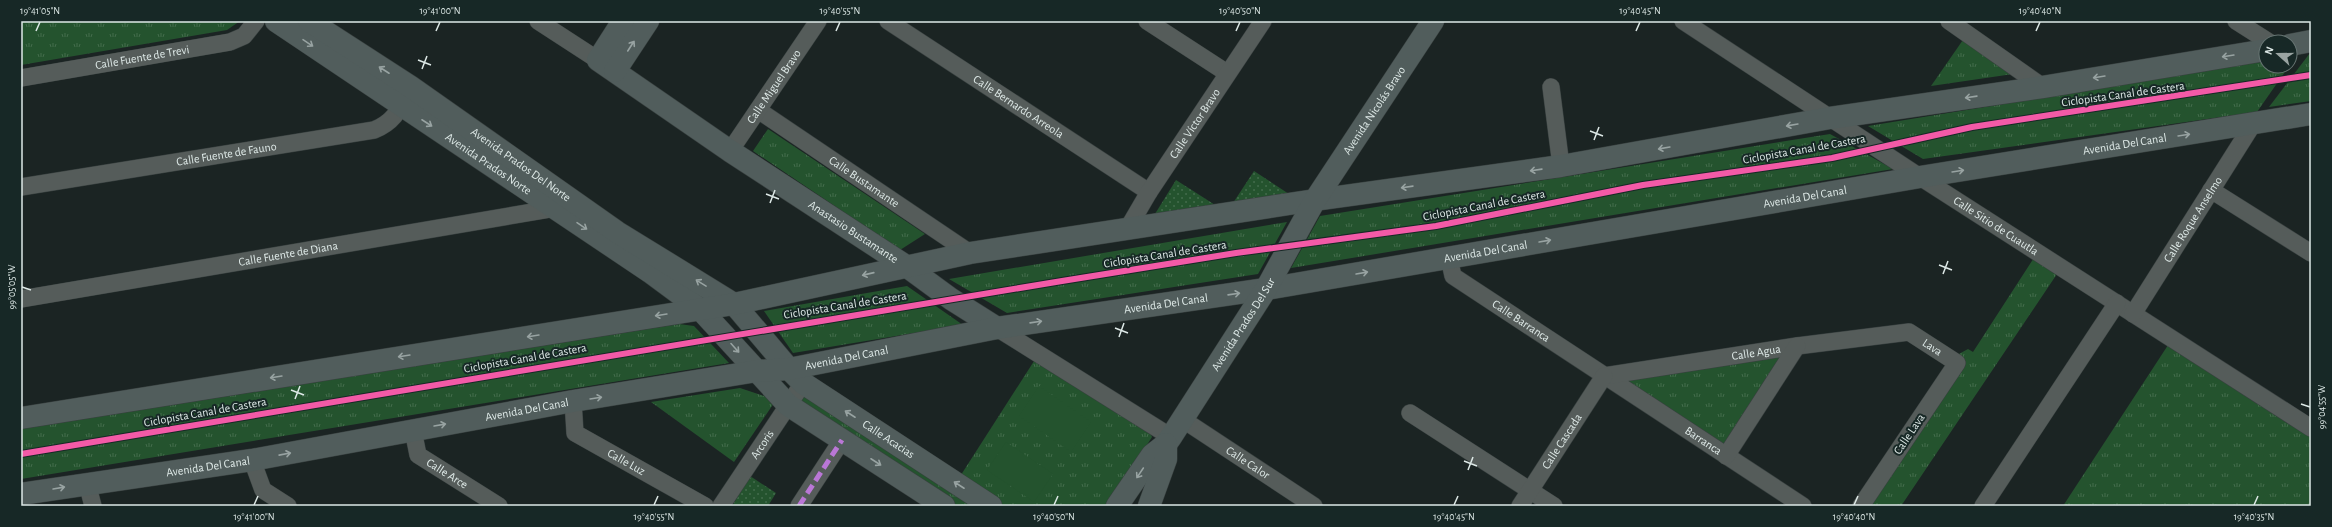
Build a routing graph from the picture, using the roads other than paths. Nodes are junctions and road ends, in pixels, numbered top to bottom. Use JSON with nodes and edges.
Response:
{"nodes":[{"id":1,"x":256,"y":21,"type":"edge"},
{"id":2,"x":276,"y":21,"type":"edge"},
{"id":3,"x":309,"y":21,"type":"edge"},
{"id":4,"x":538,"y":21,"type":"edge"},
{"id":5,"x":623,"y":21,"type":"edge"},
{"id":6,"x":648,"y":21,"type":"edge"},
{"id":7,"x":818,"y":21,"type":"edge"},
{"id":8,"x":888,"y":21,"type":"edge"},
{"id":9,"x":1147,"y":21,"type":"edge"},
{"id":10,"x":1263,"y":21,"type":"edge"},
{"id":11,"x":1433,"y":21,"type":"edge"},
{"id":12,"x":1683,"y":21,"type":"edge"},
{"id":13,"x":1949,"y":21,"type":"edge"},
{"id":14,"x":2236,"y":21,"type":"edge"},
{"id":15,"x":1968,"y":26,"type":"edge"},
{"id":16,"x":2258,"y":35,"type":"edge"},
{"id":17,"x":2258,"y":51,"type":"edge"},
{"id":18,"x":607,"y":66,"type":"junction"},
{"id":19,"x":1227,"y":73,"type":"junction"},
{"id":20,"x":21,"y":78,"type":"edge"},
{"id":21,"x":2043,"y":86,"type":"junction"},
{"id":22,"x":1551,"y":87,"type":"dead end"},
{"id":23,"x":411,"y":88,"type":"junction"},
{"id":24,"x":401,"y":107,"type":"junction"},
{"id":25,"x":758,"y":110,"type":"junction"},
{"id":26,"x":2311,"y":114,"type":"edge"},
{"id":27,"x":1830,"y":118,"type":"junction"},
{"id":28,"x":2253,"y":124,"type":"junction"},
{"id":29,"x":730,"y":151,"type":"junction"},
{"id":30,"x":1561,"y":166,"type":"junction"},
{"id":31,"x":1920,"y":177,"type":"junction"},
{"id":32,"x":21,"y":187,"type":"edge"},
{"id":33,"x":2212,"y":190,"type":"junction"},
{"id":34,"x":1149,"y":192,"type":"junction"},
{"id":35,"x":1315,"y":200,"type":"junction"},
{"id":36,"x":556,"y":208,"type":"junction"},
{"id":37,"x":1128,"y":228,"type":"junction"},
{"id":38,"x":970,"y":253,"type":"junction"},
{"id":39,"x":2311,"y":253,"type":"edge"},
{"id":40,"x":1449,"y":258,"type":"junction"},
{"id":41,"x":906,"y":266,"type":"junction"},
{"id":42,"x":1266,"y":289,"type":"junction"},
{"id":43,"x":21,"y":299,"type":"edge"},
{"id":44,"x":734,"y":304,"type":"junction"},
{"id":45,"x":2116,"y":304,"type":"junction"},
{"id":46,"x":700,"y":309,"type":"junction"},
{"id":47,"x":2133,"y":314,"type":"junction"},
{"id":48,"x":997,"y":328,"type":"junction"},
{"id":49,"x":1909,"y":332,"type":"joint"},
{"id":50,"x":1797,"y":346,"type":"junction"},
{"id":51,"x":1957,"y":363,"type":"joint"},
{"id":52,"x":757,"y":371,"type":"junction"},
{"id":53,"x":796,"y":376,"type":"junction"},
{"id":54,"x":1604,"y":376,"type":"junction"},
{"id":55,"x":573,"y":401,"type":"junction"},
{"id":56,"x":788,"y":405,"type":"junction"},
{"id":57,"x":1410,"y":414,"type":"dead end"},
{"id":58,"x":21,"y":418,"type":"edge"},
{"id":59,"x":2311,"y":428,"type":"edge"},
{"id":60,"x":413,"y":430,"type":"junction"},
{"id":61,"x":1173,"y":434,"type":"junction"},
{"id":62,"x":842,"y":440,"type":"junction"},
{"id":63,"x":1726,"y":456,"type":"junction"},
{"id":64,"x":252,"y":460,"type":"junction"},
{"id":65,"x":87,"y":483,"type":"junction"},
{"id":66,"x":1530,"y":490,"type":"junction"},
{"id":67,"x":21,"y":494,"type":"edge"},
{"id":68,"x":93,"y":506,"type":"edge"},
{"id":69,"x":288,"y":506,"type":"edge"},
{"id":70,"x":498,"y":506,"type":"edge"},
{"id":71,"x":705,"y":506,"type":"edge"},
{"id":72,"x":721,"y":506,"type":"edge"},
{"id":73,"x":799,"y":506,"type":"edge"},
{"id":74,"x":944,"y":506,"type":"edge"},
{"id":75,"x":991,"y":506,"type":"edge"},
{"id":76,"x":1117,"y":506,"type":"edge"},
{"id":77,"x":1149,"y":506,"type":"edge"},
{"id":78,"x":1314,"y":506,"type":"edge"},
{"id":79,"x":1520,"y":506,"type":"edge"},
{"id":80,"x":1554,"y":506,"type":"edge"},
{"id":81,"x":1803,"y":506,"type":"edge"},
{"id":82,"x":1861,"y":506,"type":"edge"},
{"id":83,"x":1983,"y":506,"type":"edge"}],
"edges":[{"from":1,"to":20,"type":"street","name":"Calle Fuente de Trevi"},
{"from":2,"to":24,"type":"main road","name":"Avenida Prados Norte","one_way":true},
{"from":23,"to":3,"type":"main road","name":"Avenida Prados Del Norte","one_way":true},
{"from":4,"to":18,"type":"street","name":"Anastasio Bustamante"},
{"from":5,"to":18,"type":"main road"},
{"from":18,"to":6,"type":"main road","one_way":true},
{"from":7,"to":25,"type":"street","name":"Calle Miguel Bravo"},
{"from":8,"to":34,"type":"street","name":"Calle Bernardo Arreola"},
{"from":9,"to":19,"type":"street"},
{"from":10,"to":19,"type":"street","name":"Calle Víctor Bravo"},
{"from":11,"to":35,"type":"main road","name":"Avenida Nicolás Bravo"},
{"from":12,"to":27,"type":"street","name":"Calle Sitio de Cuautla"},
{"from":13,"to":15,"type":"street"},
{"from":14,"to":16,"type":"street"},
{"from":15,"to":21,"type":"street"},
{"from":17,"to":21,"type":"main road","one_way":true},
{"from":18,"to":29,"type":"main road","name":"Anastasio Bustamante"},
{"from":19,"to":34,"type":"street","name":"Calle Víctor Bravo"},
{"from":21,"to":27,"type":"main road","one_way":true},
{"from":22,"to":30,"type":"street"},
{"from":23,"to":24,"type":"street","name":"Calle Fuente de Fauno"},
{"from":44,"to":23,"type":"main road","name":"Avenida Prados Del Norte","one_way":true},
{"from":24,"to":32,"type":"street","name":"Calle Fuente de Fauno"},
{"from":24,"to":36,"type":"main road","name":"Avenida Prados Norte","one_way":true},
{"from":25,"to":29,"type":"street","name":"Calle Miguel Bravo"},
{"from":25,"to":38,"type":"street","name":"Calle Bustamante"},
{"from":26,"to":28,"type":"main road","name":"Avenida Del Canal"},
{"from":27,"to":30,"type":"main road","one_way":true},
{"from":27,"to":31,"type":"street","name":"Calle Sitio de Cuautla"},
{"from":31,"to":28,"type":"main road","name":"Avenida Del Canal","one_way":true},
{"from":28,"to":33,"type":"street","name":"Calle Roque Anselmo"},
{"from":29,"to":41,"type":"main road","name":"Anastasio Bustamante"},
{"from":30,"to":35,"type":"main road","one_way":true},
{"from":40,"to":31,"type":"main road","name":"Avenida Del Canal","one_way":true},
{"from":31,"to":45,"type":"street","name":"Calle Sitio de Cuautla"},
{"from":33,"to":39,"type":"street"},
{"from":33,"to":47,"type":"street","name":"Calle Roque Anselmo"},
{"from":34,"to":37,"type":"street","name":"Calle Víctor Bravo"},
{"from":35,"to":37,"type":"main road"},
{"from":35,"to":42,"type":"main road","name":"Avenida Prados Del Sur"},
{"from":36,"to":43,"type":"street","name":"Calle Fuente de Diana"},
{"from":36,"to":46,"type":"main road","name":"Avenida Prados Norte","one_way":true},
{"from":37,"to":38,"type":"main road"},
{"from":38,"to":41,"type":"main road"},
{"from":42,"to":40,"type":"main road","name":"Avenida Del Canal","one_way":true},
{"from":40,"to":54,"type":"street","name":"Calle Barranca"},
{"from":41,"to":44,"type":"main road","one_way":true},
{"from":41,"to":48,"type":"main road","name":"Anastasio Bustamante"},
{"from":48,"to":42,"type":"main road","name":"Avenida Del Canal","one_way":true},
{"from":42,"to":61,"type":"main road","name":"Avenida Prados Del Sur"},
{"from":44,"to":46,"type":"main road"},
{"from":44,"to":53,"type":"main road","name":"Avenida Prados Del Norte"},
{"from":45,"to":47,"type":"street","name":"Calle Sitio de Cuautla"},
{"from":45,"to":83,"type":"street"},
{"from":46,"to":52,"type":"main road","name":"Avenida Prados Norte","one_way":true},
{"from":46,"to":58,"type":"main road","one_way":true},
{"from":47,"to":59,"type":"street","name":"Calle Sitio de Cuautla"},
{"from":48,"to":53,"type":"main road","name":"Avenida Del Canal"},
{"from":48,"to":61,"type":"street","name":"Anastasio Bustamante"},
{"from":49,"to":50,"type":"street","name":"Calle Agua"},
{"from":49,"to":51,"type":"street","name":"Lava"},
{"from":50,"to":54,"type":"street","name":"Calle Agua"},
{"from":50,"to":63,"type":"street"},
{"from":51,"to":82,"type":"street","name":"Calle Lava"},
{"from":52,"to":53,"type":"main road","name":"Avenida Del Canal"},
{"from":55,"to":52,"type":"main road","name":"Avenida Del Canal","one_way":true},
{"from":52,"to":56,"type":"main road"},
{"from":53,"to":56,"type":"street","name":"Arcoris"},
{"from":75,"to":53,"type":"main road","name":"Calle Acacias","one_way":true},
{"from":54,"to":63,"type":"street","name":"Barranca"},
{"from":54,"to":66,"type":"street","name":"Calle Cascada"},
{"from":60,"to":55,"type":"main road","name":"Avenida Del Canal","one_way":true},
{"from":55,"to":71,"type":"street","name":"Calle Luz"},
{"from":56,"to":62,"type":"main road"},
{"from":56,"to":72,"type":"street","name":"Arcoris"},
{"from":57,"to":66,"type":"street"},
{"from":64,"to":60,"type":"main road","name":"Avenida Del Canal","one_way":true},
{"from":60,"to":70,"type":"street","name":"Calle Arce"},
{"from":61,"to":76,"type":"main road","name":"Avenida Prados Del Sur","one_way":true},
{"from":61,"to":77,"type":"main road","name":"Avenida Prados Del Sur"},
{"from":61,"to":78,"type":"street","name":"Calle Calor"},
{"from":62,"to":73,"type":"street"},
{"from":62,"to":74,"type":"main road","one_way":true},
{"from":63,"to":81,"type":"street","name":"Barranca"},
{"from":64,"to":65,"type":"main road","name":"Avenida Del Canal"},
{"from":64,"to":69,"type":"street"},
{"from":67,"to":65,"type":"main road","name":"Avenida Del Canal","one_way":true},
{"from":65,"to":68,"type":"street"},
{"from":66,"to":79,"type":"street","name":"Calle Cascada"},
{"from":66,"to":80,"type":"street"}]}
